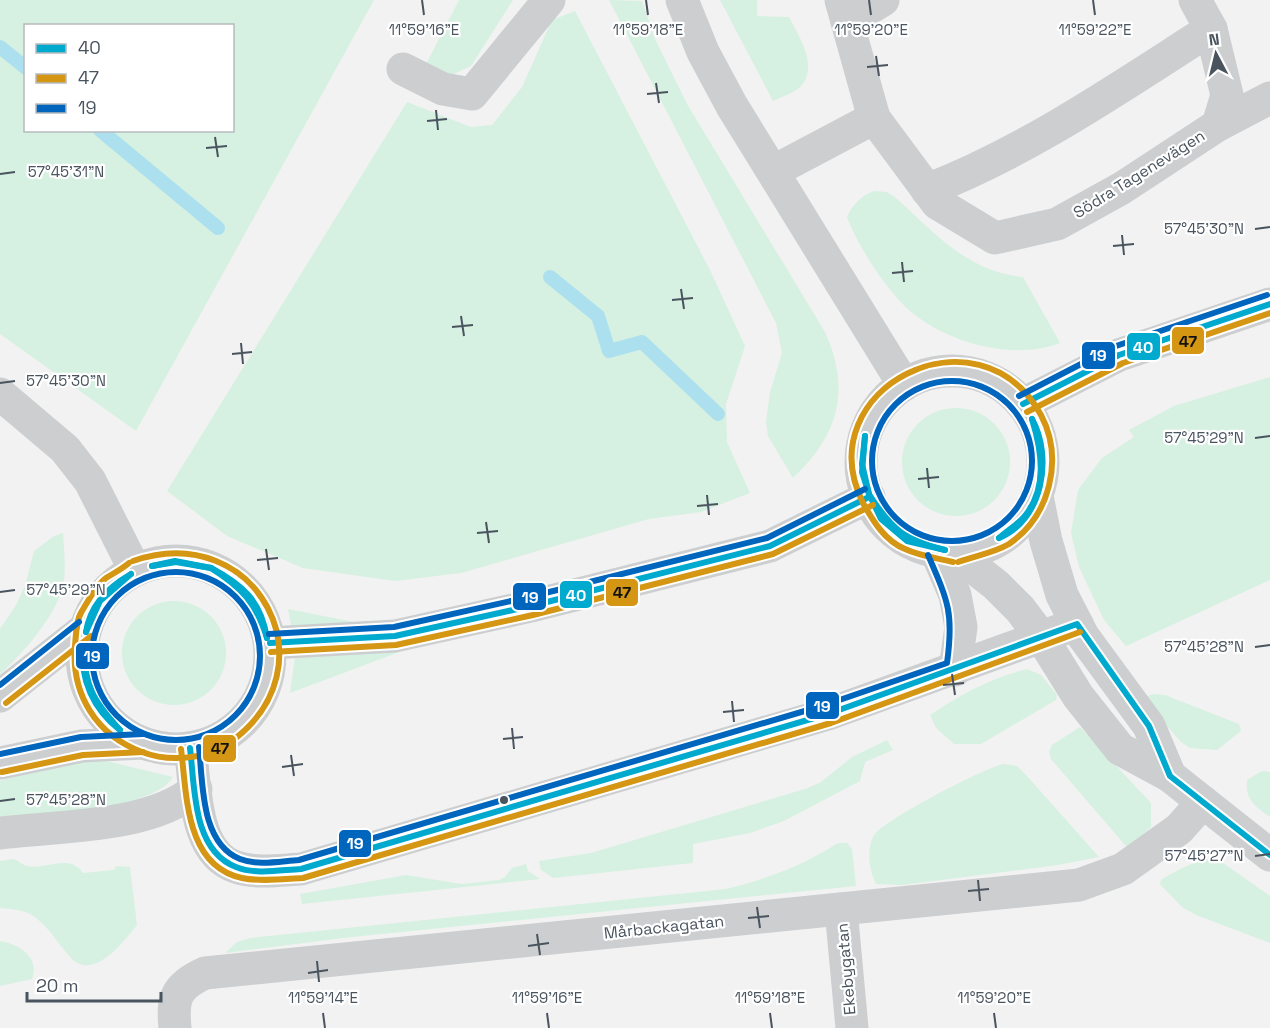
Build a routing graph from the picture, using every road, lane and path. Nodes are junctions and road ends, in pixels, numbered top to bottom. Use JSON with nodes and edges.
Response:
{"nodes":[{"id":1,"x":549,"y":0,"type":"edge"},
{"id":2,"x":682,"y":0,"type":"edge"},
{"id":3,"x":883,"y":0,"type":"edge"},
{"id":4,"x":1195,"y":0,"type":"edge"},
{"id":5,"x":844,"y":11,"type":"edge"},
{"id":6,"x":1211,"y":29,"type":"junction"},
{"id":7,"x":403,"y":69,"type":"dead end"},
{"id":8,"x":1270,"y":98,"type":"edge"},
{"id":9,"x":874,"y":118,"type":"junction"},
{"id":10,"x":1218,"y":125,"type":"junction"},
{"id":11,"x":774,"y":171,"type":"junction"},
{"id":12,"x":927,"y":189,"type":"junction"},
{"id":13,"x":1270,"y":304,"type":"edge"},
{"id":14,"x":904,"y":385,"type":"junction"},
{"id":15,"x":0,"y":394,"type":"edge"},
{"id":16,"x":1023,"y":404,"type":"junction"},
{"id":17,"x":1037,"y":496,"type":"junction"},
{"id":18,"x":869,"y":497,"type":"junction"},
{"id":19,"x":946,"y":552,"type":"junction"},
{"id":20,"x":135,"y":570,"type":"junction"},
{"id":21,"x":1077,"y":624,"type":"junction"},
{"id":22,"x":85,"y":629,"type":"junction"},
{"id":23,"x":1042,"y":638,"type":"junction"},
{"id":24,"x":270,"y":643,"type":"junction"},
{"id":25,"x":955,"y":670,"type":"junction"},
{"id":26,"x":0,"y":696,"type":"edge"},
{"id":27,"x":143,"y":744,"type":"junction"},
{"id":28,"x":190,"y":748,"type":"junction"},
{"id":29,"x":0,"y":763,"type":"edge"},
{"id":30,"x":1170,"y":776,"type":"junction"},
{"id":31,"x":196,"y":789,"type":"junction"},
{"id":32,"x":1203,"y":802,"type":"junction"},
{"id":33,"x":0,"y":833,"type":"edge"},
{"id":34,"x":1270,"y":855,"type":"edge"},
{"id":35,"x":841,"y":909,"type":"junction"},
{"id":36,"x":175,"y":1028,"type":"edge"},
{"id":37,"x":852,"y":1028,"type":"edge"}],
"edges":[{"from":1,"to":7,"type":"street"},
{"from":2,"to":11,"type":"street"},
{"from":3,"to":5,"type":"street"},
{"from":4,"to":6,"type":"street","name":"Södra Tagenevägen"},
{"from":5,"to":9,"type":"street","name":"Södra Tagenevägen"},
{"from":6,"to":10,"type":"street","name":"Södra Tagenevägen"},
{"from":6,"to":12,"type":"street"},
{"from":8,"to":10,"type":"street"},
{"from":9,"to":11,"type":"street"},
{"from":9,"to":12,"type":"street","name":"Södra Tagenevägen"},
{"from":10,"to":12,"type":"street","name":"Södra Tagenevägen"},
{"from":11,"to":14,"type":"street"},
{"from":13,"to":16,"type":"street"},
{"from":14,"to":16,"type":"street"},
{"from":14,"to":18,"type":"street"},
{"from":15,"to":20,"type":"street"},
{"from":16,"to":17,"type":"street"},
{"from":17,"to":19,"type":"street"},
{"from":17,"to":21,"type":"street"},
{"from":18,"to":19,"type":"street"},
{"from":18,"to":24,"type":"street"},
{"from":19,"to":23,"type":"street"},
{"from":19,"to":25,"type":"street"},
{"from":20,"to":22,"type":"street"},
{"from":20,"to":24,"type":"street"},
{"from":21,"to":23,"type":"street"},
{"from":21,"to":30,"type":"street"},
{"from":22,"to":26,"type":"street"},
{"from":22,"to":27,"type":"street"},
{"from":23,"to":25,"type":"street"},
{"from":23,"to":30,"type":"street"},
{"from":24,"to":28,"type":"street"},
{"from":25,"to":31,"type":"street"},
{"from":27,"to":28,"type":"street"},
{"from":27,"to":29,"type":"street"},
{"from":28,"to":31,"type":"street"},
{"from":30,"to":32,"type":"street"},
{"from":31,"to":33,"type":"street"},
{"from":32,"to":34,"type":"street"},
{"from":32,"to":35,"type":"street","name":"Mårbackagatan"},
{"from":35,"to":36,"type":"street","name":"Mårbackagatan"},
{"from":35,"to":37,"type":"street","name":"Ekebygatan"}]}
